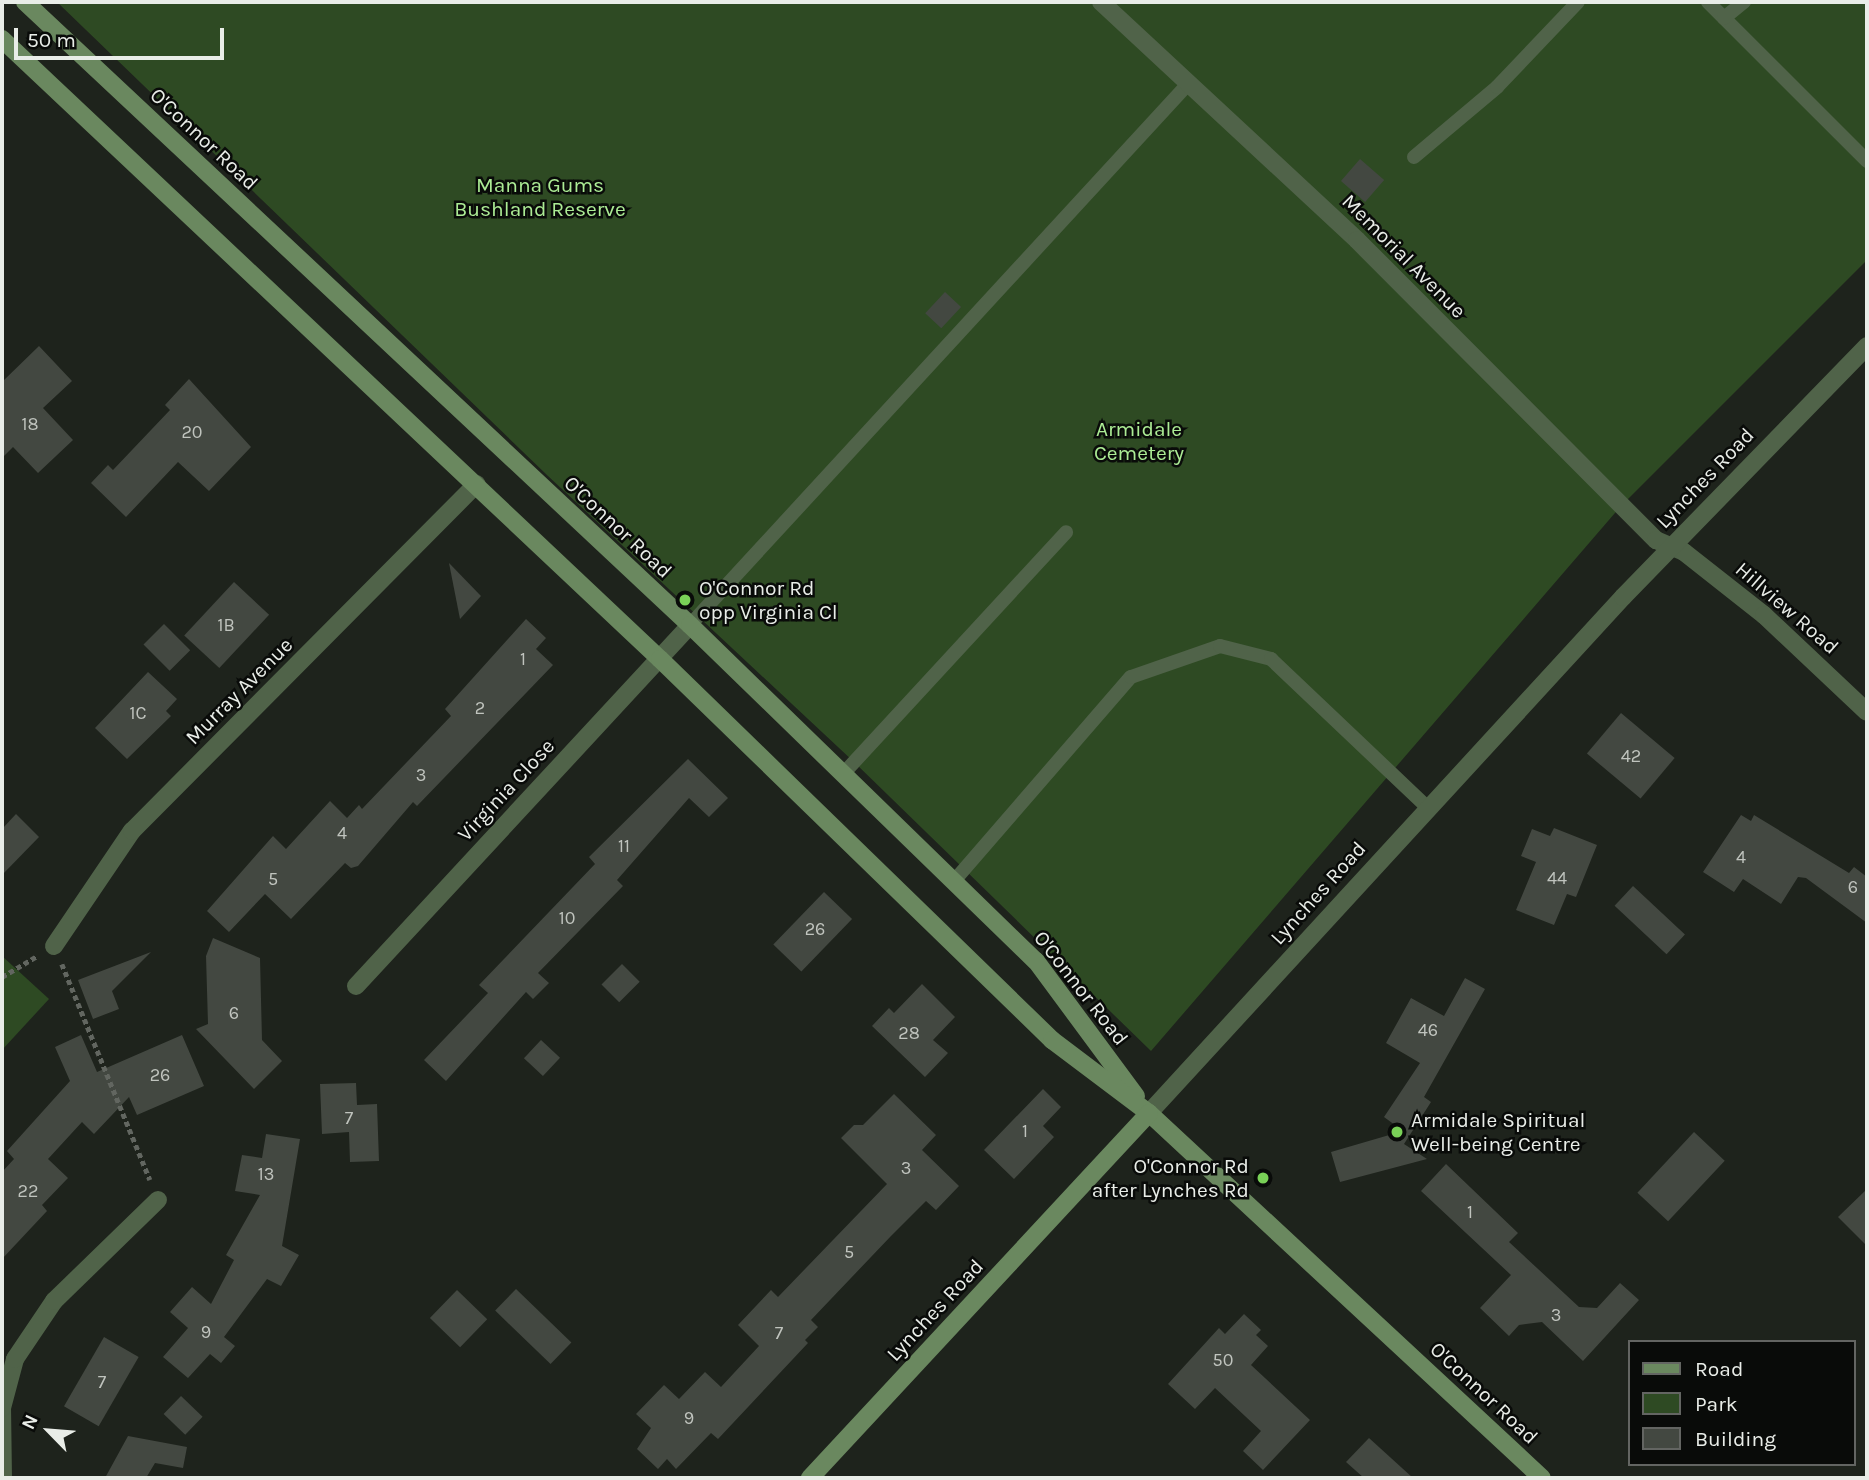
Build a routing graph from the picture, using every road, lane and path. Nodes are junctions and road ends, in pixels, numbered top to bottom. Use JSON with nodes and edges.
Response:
{"nodes":[{"id":1,"x":25,"y":2,"type":"edge"},
{"id":2,"x":1101,"y":2,"type":"edge"},
{"id":3,"x":1578,"y":2,"type":"edge"},
{"id":4,"x":1708,"y":2,"type":"edge"},
{"id":5,"x":1744,"y":2,"type":"edge"},
{"id":6,"x":1724,"y":18,"type":"junction"},
{"id":7,"x":2,"y":39,"type":"edge"},
{"id":8,"x":1189,"y":83,"type":"junction"},
{"id":9,"x":1414,"y":157,"type":"dead end"},
{"id":10,"x":1867,"y":161,"type":"edge"},
{"id":11,"x":1867,"y":345,"type":"edge"},
{"id":12,"x":476,"y":484,"type":"junction"},
{"id":13,"x":1066,"y":532,"type":"dead end"},
{"id":14,"x":1671,"y":546,"type":"junction"},
{"id":15,"x":690,"y":625,"type":"junction"},
{"id":16,"x":660,"y":659,"type":"junction"},
{"id":17,"x":1867,"y":712,"type":"edge"},
{"id":18,"x":843,"y":774,"type":"junction"},
{"id":19,"x":1427,"y":807,"type":"junction"},
{"id":20,"x":954,"y":881,"type":"junction"},
{"id":21,"x":54,"y":946,"type":"dead end"},
{"id":22,"x":30,"y":960,"type":"dead end"},
{"id":23,"x":63,"y":966,"type":"dead end"},
{"id":24,"x":2,"y":977,"type":"edge"},
{"id":25,"x":356,"y":986,"type":"dead end"},
{"id":26,"x":1149,"y":1113,"type":"junction"},
{"id":27,"x":143,"y":1162,"type":"dead end"},
{"id":28,"x":158,"y":1200,"type":"dead end"},
{"id":29,"x":3,"y":1478,"type":"edge"},
{"id":30,"x":810,"y":1478,"type":"edge"},
{"id":31,"x":1542,"y":1478,"type":"edge"}],
"edges":[{"from":1,"to":15,"type":"street","name":"O'Connor Road"},
{"from":2,"to":8,"type":"street","name":"Memorial Avenue"},
{"from":3,"to":9,"type":"lane"},
{"from":4,"to":6,"type":"lane"},
{"from":5,"to":6,"type":"lane"},
{"from":6,"to":10,"type":"lane"},
{"from":7,"to":12,"type":"street","name":"O'Connor Road"},
{"from":8,"to":14,"type":"street","name":"Memorial Avenue"},
{"from":8,"to":15,"type":"lane"},
{"from":11,"to":14,"type":"street","name":"Lynches Road"},
{"from":12,"to":16,"type":"street","name":"O'Connor Road"},
{"from":12,"to":21,"type":"street","name":"Murray Avenue"},
{"from":13,"to":18,"type":"lane"},
{"from":14,"to":17,"type":"street","name":"Hillview Road"},
{"from":14,"to":19,"type":"street","name":"Lynches Road"},
{"from":15,"to":16,"type":"street","name":"Virginia Close"},
{"from":15,"to":18,"type":"street","name":"O'Connor Road"},
{"from":16,"to":25,"type":"street","name":"Virginia Close"},
{"from":16,"to":26,"type":"street","name":"O'Connor Road"},
{"from":18,"to":20,"type":"street","name":"O'Connor Road"},
{"from":19,"to":20,"type":"lane"},
{"from":19,"to":26,"type":"street","name":"Lynches Road"},
{"from":20,"to":26,"type":"street","name":"O'Connor Road"},
{"from":22,"to":24,"type":"path"},
{"from":23,"to":27,"type":"path"},
{"from":26,"to":30,"type":"street","name":"Lynches Road"},
{"from":26,"to":31,"type":"street","name":"O'Connor Road"},
{"from":28,"to":29,"type":"street"}]}
